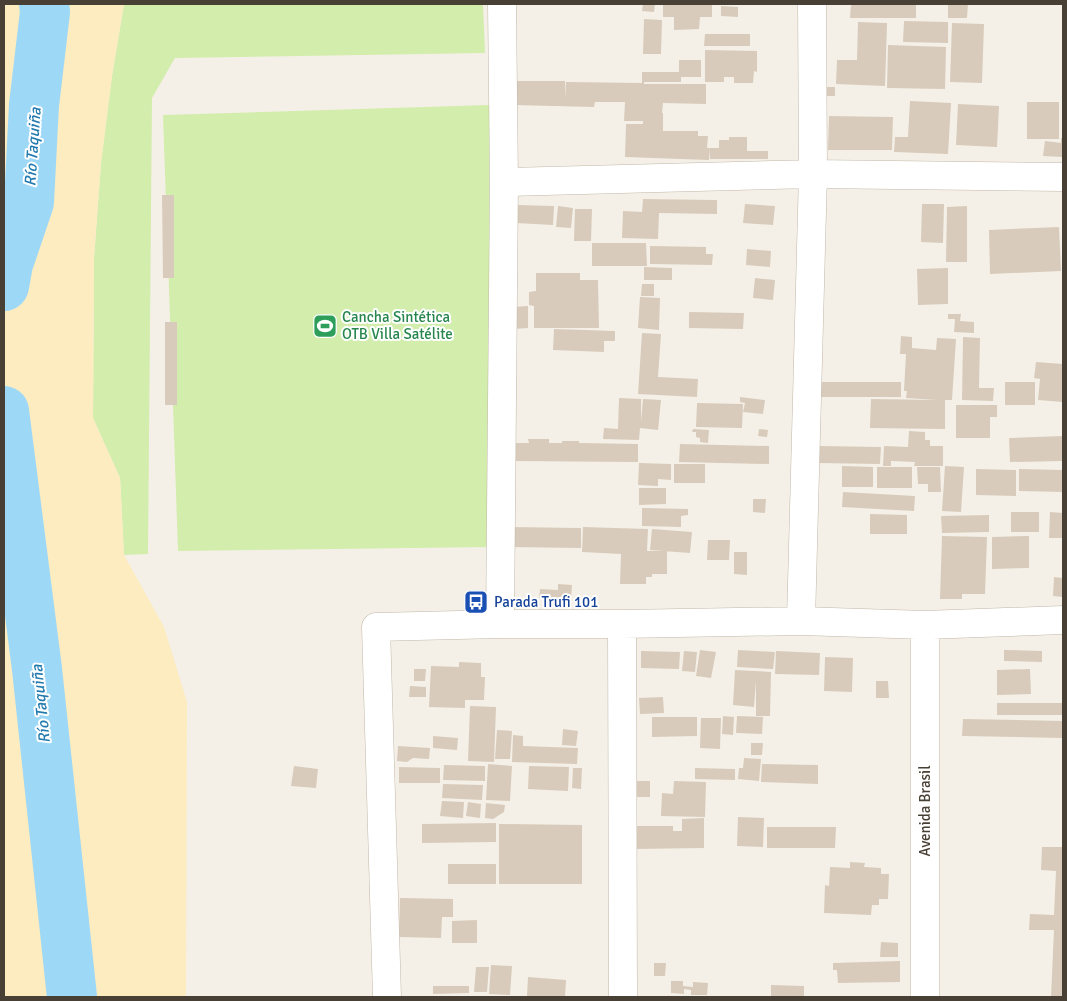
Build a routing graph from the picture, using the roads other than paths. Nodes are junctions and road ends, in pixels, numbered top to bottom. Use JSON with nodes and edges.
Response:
{"nodes":[{"id":1,"x":502,"y":4,"type":"edge"},
{"id":2,"x":812,"y":4,"type":"edge"},
{"id":3,"x":813,"y":174,"type":"junction"},
{"id":4,"x":1063,"y":177,"type":"edge"},
{"id":5,"x":504,"y":182,"type":"junction"},
{"id":6,"x":1063,"y":620,"type":"edge"},
{"id":7,"x":801,"y":621,"type":"junction"},
{"id":8,"x":500,"y":624,"type":"junction"},
{"id":9,"x":622,"y":624,"type":"junction"},
{"id":10,"x":925,"y":625,"type":"junction"},
{"id":11,"x":387,"y":997,"type":"edge"},
{"id":12,"x":623,"y":997,"type":"edge"},
{"id":13,"x":925,"y":997,"type":"edge"}],
"edges":[{"from":1,"to":5,"type":"street"},
{"from":2,"to":3,"type":"street"},
{"from":3,"to":4,"type":"street"},
{"from":3,"to":5,"type":"street"},
{"from":3,"to":7,"type":"street"},
{"from":5,"to":8,"type":"street"},
{"from":6,"to":10,"type":"street"},
{"from":7,"to":9,"type":"street"},
{"from":7,"to":10,"type":"street"},
{"from":8,"to":9,"type":"street"},
{"from":8,"to":11,"type":"street"},
{"from":9,"to":12,"type":"street"},
{"from":10,"to":13,"type":"street","name":"Avenida Brasil"}]}
